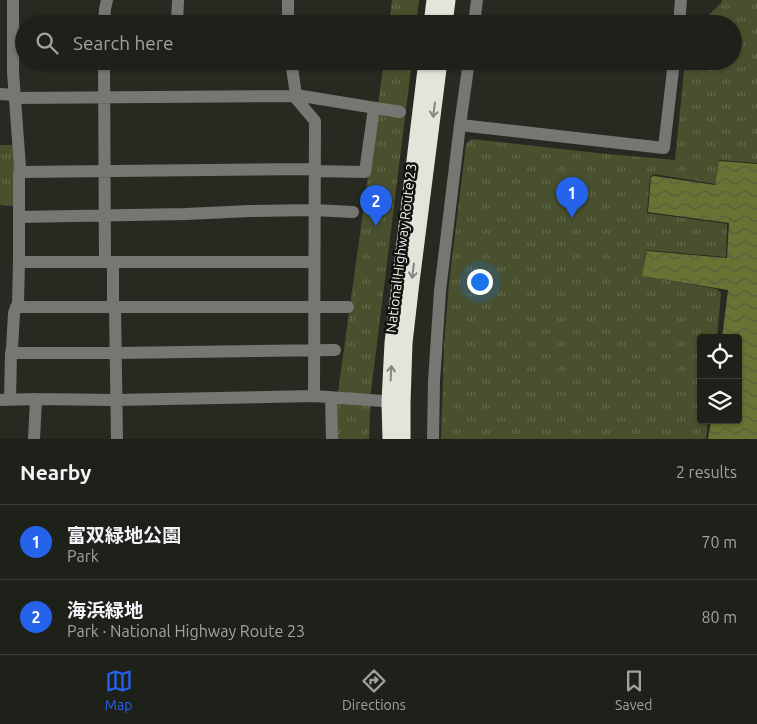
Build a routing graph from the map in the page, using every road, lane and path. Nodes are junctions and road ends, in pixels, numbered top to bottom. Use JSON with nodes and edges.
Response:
{"nodes":[{"id":1,"x":13,"y":0,"type":"edge"},
{"id":2,"x":107,"y":0,"type":"edge"},
{"id":3,"x":178,"y":0,"type":"edge"},
{"id":4,"x":288,"y":0,"type":"edge"},
{"id":5,"x":434,"y":0,"type":"edge"},
{"id":6,"x":448,"y":0,"type":"edge"},
{"id":7,"x":477,"y":0,"type":"edge"},
{"id":8,"x":681,"y":0,"type":"edge"},
{"id":9,"x":15,"y":15,"type":"edge"},
{"id":10,"x":105,"y":15,"type":"edge"},
{"id":11,"x":177,"y":15,"type":"edge"},
{"id":12,"x":288,"y":15,"type":"edge"},
{"id":13,"x":432,"y":15,"type":"edge"},
{"id":14,"x":446,"y":15,"type":"edge"},
{"id":15,"x":475,"y":15,"type":"edge"},
{"id":16,"x":680,"y":15,"type":"edge"},
{"id":17,"x":15,"y":63,"type":"edge"},
{"id":18,"x":104,"y":70,"type":"edge"},
{"id":19,"x":293,"y":70,"type":"edge"},
{"id":20,"x":425,"y":70,"type":"edge"},
{"id":21,"x":439,"y":70,"type":"edge"},
{"id":22,"x":468,"y":70,"type":"edge"},
{"id":23,"x":673,"y":70,"type":"edge"},
{"id":24,"x":0,"y":94,"type":"edge"},
{"id":25,"x":15,"y":96,"type":"junction"},
{"id":26,"x":295,"y":96,"type":"junction"},
{"id":27,"x":104,"y":97,"type":"junction"},
{"id":28,"x":374,"y":108,"type":"junction"},
{"id":29,"x":400,"y":112,"type":"dead end"},
{"id":30,"x":460,"y":125,"type":"junction"},
{"id":31,"x":314,"y":170,"type":"junction"},
{"id":32,"x":104,"y":171,"type":"junction"},
{"id":33,"x":20,"y":172,"type":"junction"},
{"id":34,"x":314,"y":210,"type":"junction"},
{"id":35,"x":353,"y":212,"type":"dead end"},
{"id":36,"x":20,"y":216,"type":"junction"},
{"id":37,"x":105,"y":216,"type":"junction"},
{"id":38,"x":20,"y":262,"type":"junction"},
{"id":39,"x":109,"y":262,"type":"junction"},
{"id":40,"x":314,"y":262,"type":"junction"},
{"id":41,"x":16,"y":307,"type":"junction"},
{"id":42,"x":114,"y":308,"type":"junction"},
{"id":43,"x":314,"y":308,"type":"junction"},
{"id":44,"x":348,"y":308,"type":"dead end"},
{"id":45,"x":314,"y":350,"type":"junction"},
{"id":46,"x":335,"y":350,"type":"dead end"},
{"id":47,"x":11,"y":353,"type":"junction"},
{"id":48,"x":116,"y":354,"type":"junction"},
{"id":49,"x":314,"y":396,"type":"junction"},
{"id":50,"x":332,"y":397,"type":"junction"},
{"id":51,"x":36,"y":399,"type":"junction"},
{"id":52,"x":5,"y":400,"type":"edge"},
{"id":53,"x":116,"y":400,"type":"junction"},
{"id":54,"x":396,"y":402,"type":"junction"},
{"id":55,"x":34,"y":439,"type":"edge"},
{"id":56,"x":117,"y":439,"type":"edge"},
{"id":57,"x":332,"y":439,"type":"edge"},
{"id":58,"x":390,"y":439,"type":"edge"},
{"id":59,"x":403,"y":439,"type":"edge"},
{"id":60,"x":433,"y":439,"type":"edge"}],
"edges":[{"from":1,"to":9,"type":"street"},
{"from":2,"to":10,"type":"street"},
{"from":3,"to":11,"type":"street"},
{"from":4,"to":12,"type":"street"},
{"from":5,"to":13,"type":"highway"},
{"from":6,"to":14,"type":"highway"},
{"from":7,"to":15,"type":"street"},
{"from":8,"to":16,"type":"street"},
{"from":17,"to":25,"type":"street"},
{"from":18,"to":27,"type":"street"},
{"from":19,"to":26,"type":"street"},
{"from":54,"to":20,"type":"highway","name":"National Highway Route 23","one_way":true},
{"from":21,"to":54,"type":"highway","name":"National Highway Route 23","one_way":true},
{"from":22,"to":30,"type":"street"},
{"from":23,"to":30,"type":"street"},
{"from":24,"to":25,"type":"street"},
{"from":25,"to":27,"type":"street"},
{"from":25,"to":33,"type":"street"},
{"from":26,"to":27,"type":"street"},
{"from":26,"to":28,"type":"street"},
{"from":26,"to":31,"type":"street"},
{"from":27,"to":32,"type":"street"},
{"from":28,"to":29,"type":"street"},
{"from":28,"to":31,"type":"street"},
{"from":30,"to":60,"type":"street"},
{"from":31,"to":32,"type":"street"},
{"from":31,"to":34,"type":"street"},
{"from":32,"to":33,"type":"street"},
{"from":32,"to":37,"type":"street"},
{"from":33,"to":36,"type":"street"},
{"from":34,"to":35,"type":"street"},
{"from":34,"to":37,"type":"street"},
{"from":34,"to":40,"type":"street"},
{"from":36,"to":37,"type":"street"},
{"from":36,"to":38,"type":"street"},
{"from":37,"to":39,"type":"street"},
{"from":38,"to":39,"type":"street"},
{"from":38,"to":41,"type":"street"},
{"from":39,"to":40,"type":"street"},
{"from":39,"to":42,"type":"street"},
{"from":40,"to":43,"type":"street"},
{"from":41,"to":42,"type":"street"},
{"from":41,"to":47,"type":"street"},
{"from":42,"to":43,"type":"street"},
{"from":42,"to":48,"type":"street"},
{"from":43,"to":44,"type":"street"},
{"from":43,"to":45,"type":"street"},
{"from":45,"to":46,"type":"street"},
{"from":45,"to":48,"type":"street"},
{"from":45,"to":49,"type":"street"},
{"from":47,"to":48,"type":"street"},
{"from":47,"to":52,"type":"street"},
{"from":48,"to":53,"type":"street"},
{"from":49,"to":50,"type":"street"},
{"from":49,"to":53,"type":"street"},
{"from":50,"to":54,"type":"street"},
{"from":50,"to":57,"type":"street"},
{"from":51,"to":52,"type":"street"},
{"from":51,"to":53,"type":"street"},
{"from":51,"to":55,"type":"street"},
{"from":53,"to":56,"type":"street"},
{"from":54,"to":58,"type":"highway","name":"National Highway Route 23"},
{"from":54,"to":59,"type":"highway","name":"National Highway Route 23"}]}
